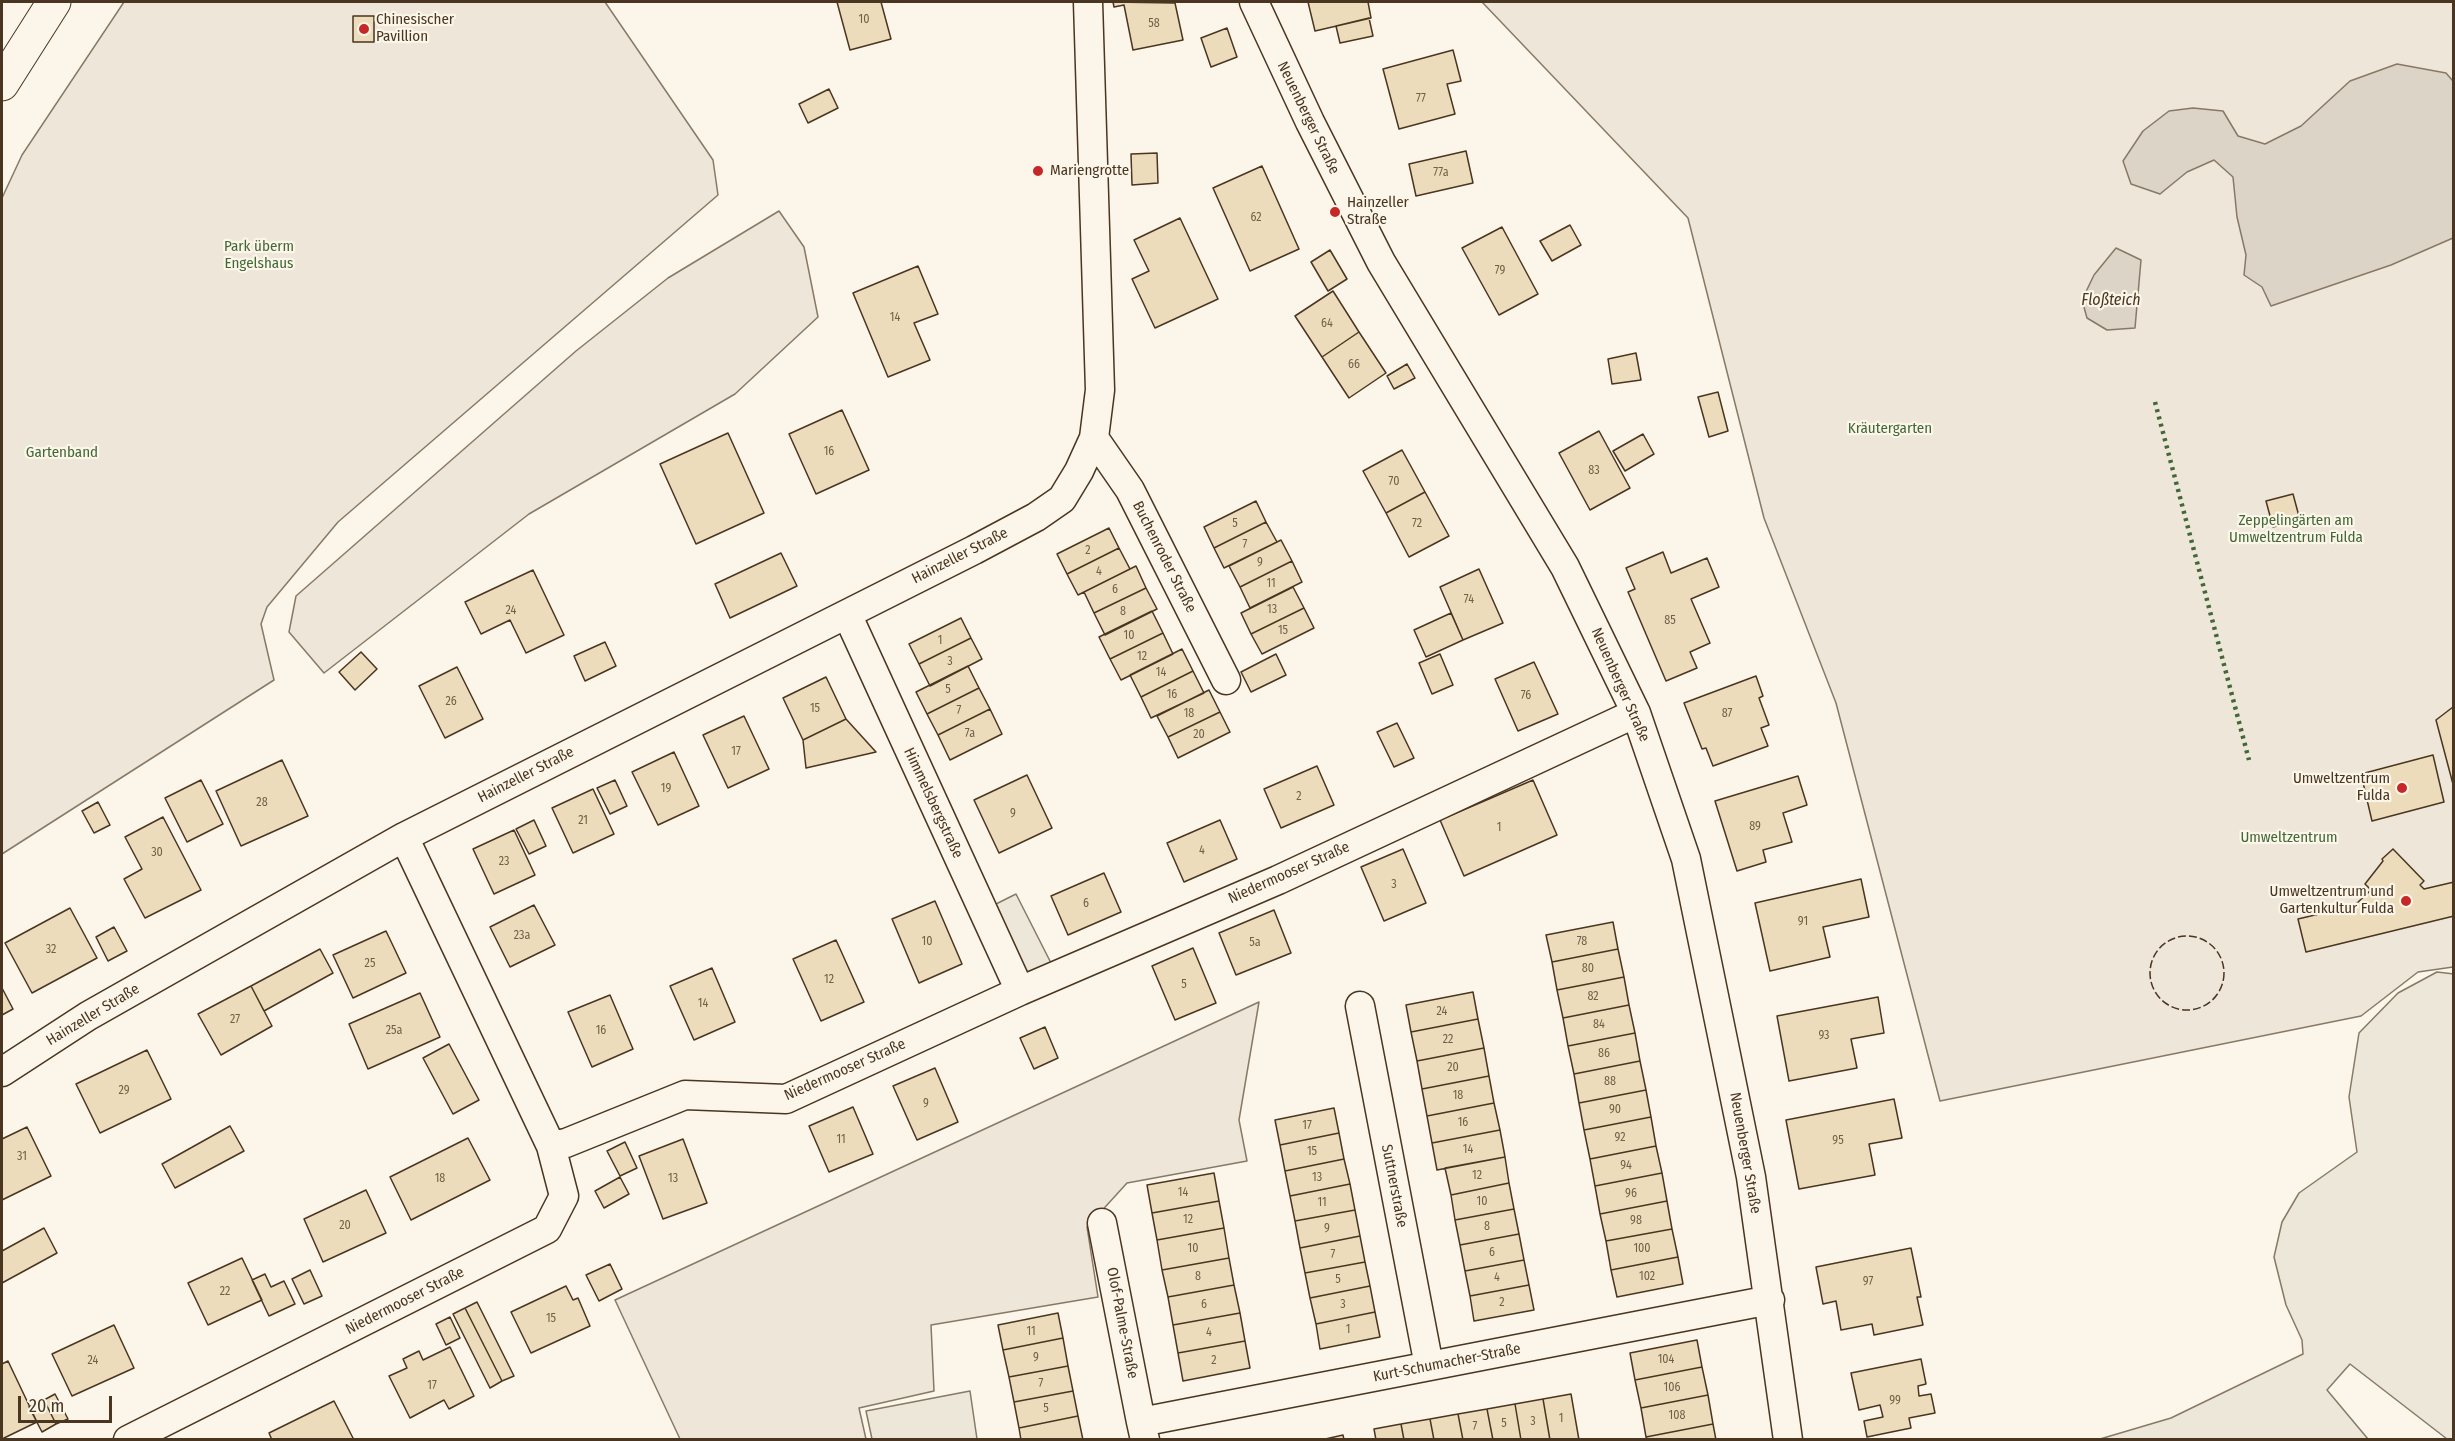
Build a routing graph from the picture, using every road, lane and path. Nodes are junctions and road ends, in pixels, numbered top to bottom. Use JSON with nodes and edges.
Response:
{"nodes":[{"id":1,"x":54,"y":2,"type":"edge"},
{"id":2,"x":1088,"y":2,"type":"edge"},
{"id":3,"x":1254,"y":2,"type":"edge"},
{"id":4,"x":2,"y":84,"type":"edge"},
{"id":5,"x":1094,"y":438,"type":"junction"},
{"id":6,"x":847,"y":614,"type":"junction"},
{"id":7,"x":1226,"y":680,"type":"dead end"},
{"id":8,"x":1636,"y":713,"type":"junction"},
{"id":9,"x":404,"y":837,"type":"junction"},
{"id":10,"x":1020,"y":991,"type":"junction"},
{"id":11,"x":1360,"y":1005,"type":"dead end"},
{"id":12,"x":2,"y":1072,"type":"edge"},
{"id":13,"x":551,"y":1146,"type":"junction"},
{"id":14,"x":1102,"y":1223,"type":"dead end"},
{"id":15,"x":1770,"y":1300,"type":"junction"},
{"id":16,"x":1429,"y":1366,"type":"junction"},
{"id":17,"x":1143,"y":1431,"type":"edge"},
{"id":18,"x":128,"y":1440,"type":"edge"},
{"id":19,"x":1788,"y":1440,"type":"edge"}],
"edges":[{"from":1,"to":4,"type":"main road"},
{"from":2,"to":5,"type":"street","name":"Hainzeller Straße"},
{"from":3,"to":8,"type":"street","name":"Neuenberger Straße"},
{"from":5,"to":6,"type":"street","name":"Hainzeller Straße"},
{"from":5,"to":7,"type":"street","name":"Buchenroder Straße"},
{"from":6,"to":9,"type":"street","name":"Hainzeller Straße"},
{"from":6,"to":10,"type":"street","name":"Himmelsbergstraße"},
{"from":8,"to":10,"type":"street","name":"Niedermooser Straße"},
{"from":8,"to":15,"type":"street","name":"Neuenberger Straße"},
{"from":9,"to":12,"type":"street","name":"Hainzeller Straße"},
{"from":9,"to":13,"type":"street"},
{"from":10,"to":13,"type":"street","name":"Niedermooser Straße"},
{"from":11,"to":16,"type":"street","name":"Suttnerstraße"},
{"from":13,"to":18,"type":"street","name":"Niedermooser Straße"},
{"from":14,"to":17,"type":"street","name":"Olof-Palme-Straße"},
{"from":15,"to":16,"type":"street","name":"Kurt-Schumacher-Straße"},
{"from":15,"to":19,"type":"street","name":"Neuenberger Straße"},
{"from":16,"to":17,"type":"street","name":"Kurt-Schumacher-Straße"}]}
